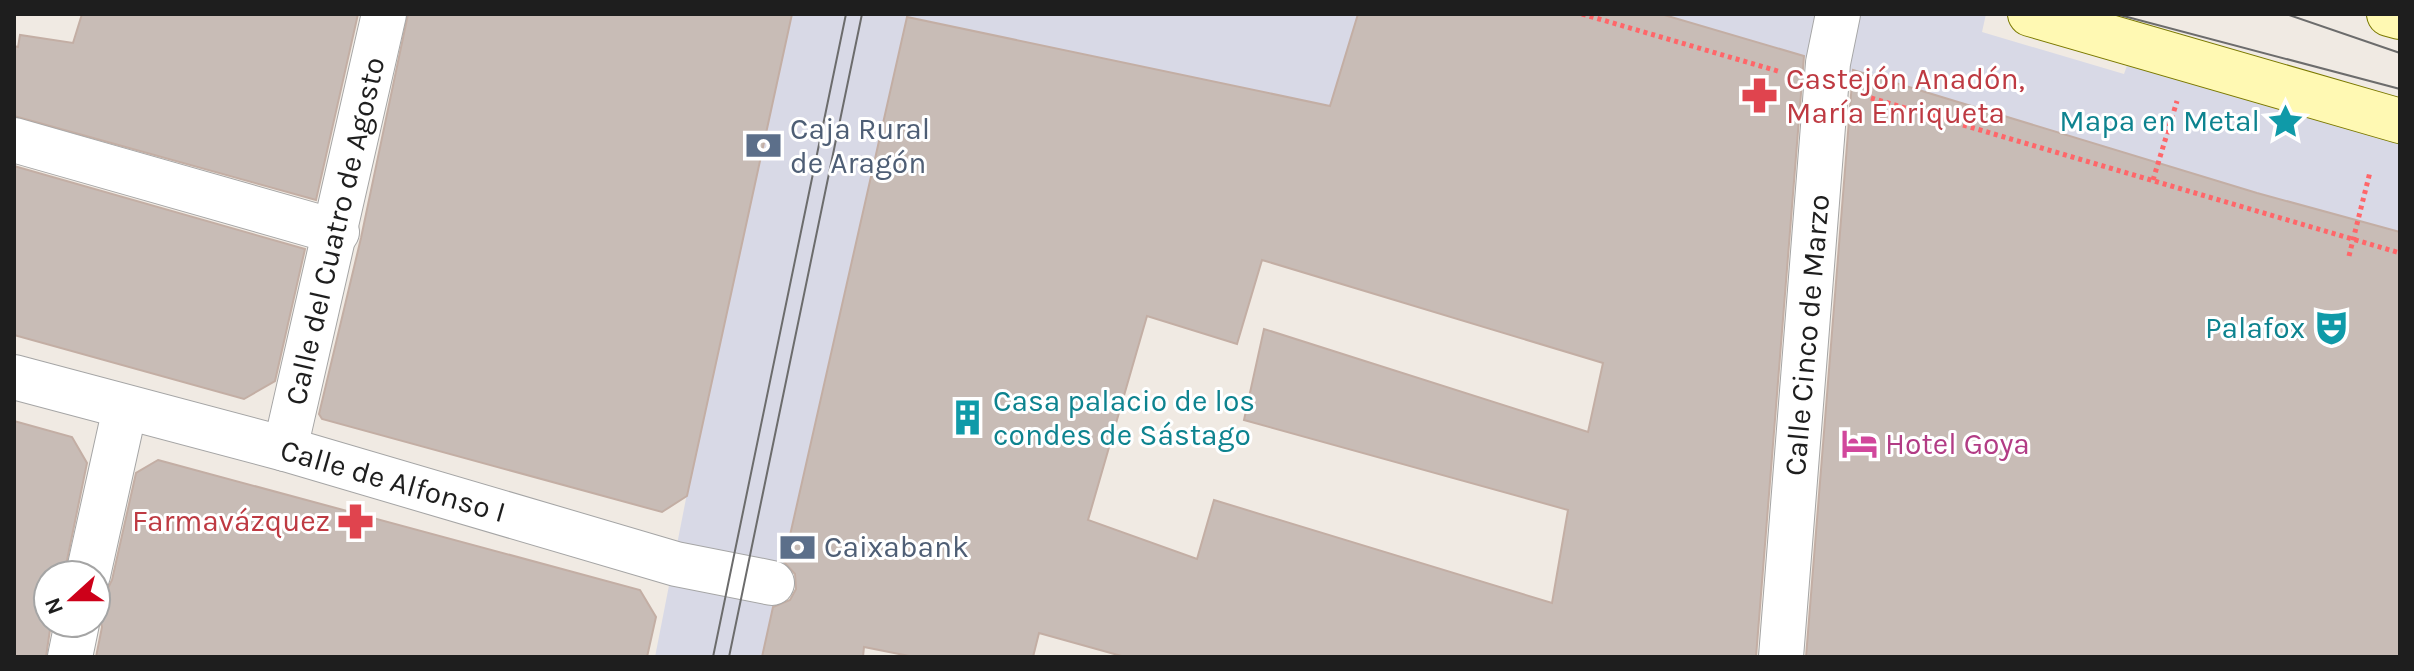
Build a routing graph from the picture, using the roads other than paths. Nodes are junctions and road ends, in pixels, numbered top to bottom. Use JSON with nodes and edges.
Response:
{"nodes":[{"id":1,"x":384,"y":14,"type":"edge"},
{"id":2,"x":1838,"y":14,"type":"edge"},
{"id":3,"x":2030,"y":14,"type":"edge"},
{"id":4,"x":2389,"y":14,"type":"edge"},
{"id":5,"x":2400,"y":17,"type":"edge"},
{"id":6,"x":2400,"y":121,"type":"edge"},
{"id":7,"x":14,"y":140,"type":"edge"},
{"id":8,"x":337,"y":232,"type":"junction"},
{"id":9,"x":14,"y":377,"type":"edge"},
{"id":10,"x":125,"y":408,"type":"junction"},
{"id":11,"x":285,"y":449,"type":"junction"},
{"id":12,"x":92,"y":559,"type":"edge"},
{"id":13,"x":772,"y":583,"type":"dead end"},
{"id":14,"x":1781,"y":657,"type":"edge"}],
"edges":[{"from":1,"to":8,"type":"street","name":"Calle del Cuatro de Agosto"},
{"from":2,"to":14,"type":"street","name":"Calle Cinco de Marzo"},
{"from":3,"to":6,"type":"street"},
{"from":4,"to":5,"type":"street"},
{"from":7,"to":8,"type":"street"},
{"from":8,"to":11,"type":"street","name":"Calle del Cuatro de Agosto"},
{"from":9,"to":10,"type":"street","name":"Calle de Alfonso I"},
{"from":10,"to":11,"type":"street","name":"Calle de Alfonso I"},
{"from":10,"to":12,"type":"street"},
{"from":11,"to":13,"type":"street","name":"Calle de Alfonso I"}]}
